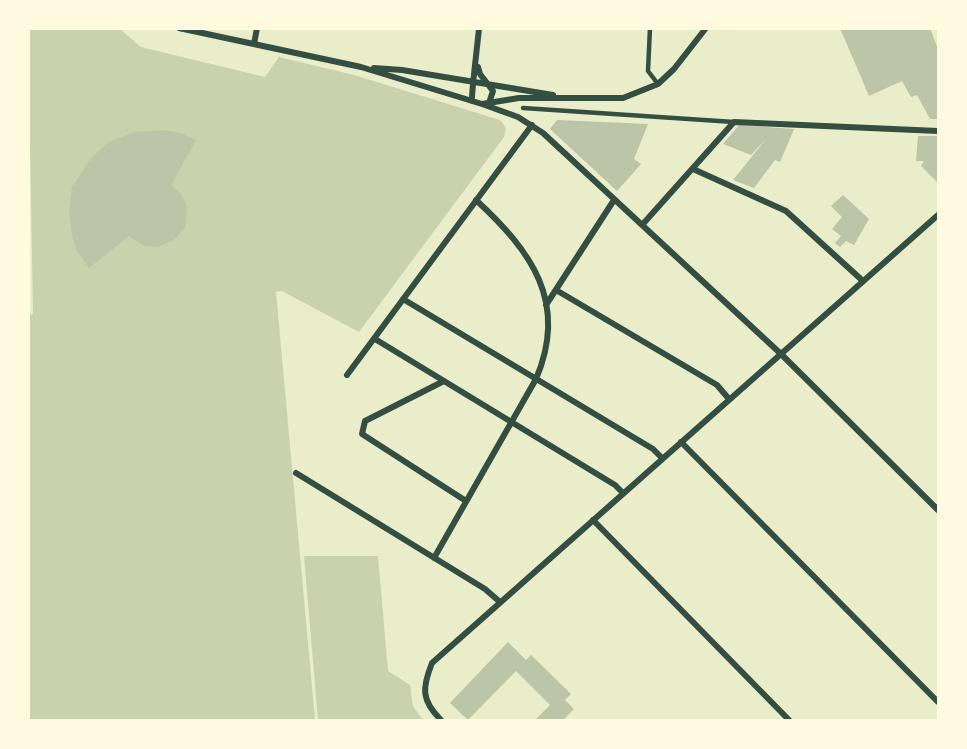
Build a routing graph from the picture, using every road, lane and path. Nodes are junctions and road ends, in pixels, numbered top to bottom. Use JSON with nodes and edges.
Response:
{"nodes":[{"id":1,"x":179,"y":28,"type":"edge"},
{"id":2,"x":257,"y":28,"type":"edge"},
{"id":3,"x":479,"y":28,"type":"edge"},
{"id":4,"x":650,"y":28,"type":"edge"},
{"id":5,"x":706,"y":28,"type":"edge"},
{"id":6,"x":254,"y":44,"type":"junction"},
{"id":7,"x":477,"y":60,"type":"junction"},
{"id":8,"x":361,"y":67,"type":"junction"},
{"id":9,"x":475,"y":84,"type":"junction"},
{"id":10,"x":658,"y":84,"type":"junction"},
{"id":11,"x":491,"y":86,"type":"junction"},
{"id":12,"x":580,"y":99,"type":"junction"},
{"id":13,"x":472,"y":101,"type":"junction"},
{"id":14,"x":485,"y":104,"type":"junction"},
{"id":15,"x":523,"y":108,"type":"dead end"},
{"id":16,"x":734,"y":122,"type":"junction"},
{"id":17,"x":532,"y":125,"type":"junction"},
{"id":18,"x":939,"y":131,"type":"edge"},
{"id":19,"x":693,"y":169,"type":"junction"},
{"id":20,"x":476,"y":200,"type":"junction"},
{"id":21,"x":614,"y":200,"type":"junction"},
{"id":22,"x":939,"y":215,"type":"edge"},
{"id":23,"x":642,"y":225,"type":"junction"},
{"id":24,"x":863,"y":281,"type":"junction"},
{"id":25,"x":556,"y":290,"type":"junction"},
{"id":26,"x":403,"y":299,"type":"junction"},
{"id":27,"x":546,"y":305,"type":"junction"},
{"id":28,"x":375,"y":339,"type":"junction"},
{"id":29,"x":781,"y":354,"type":"junction"},
{"id":30,"x":347,"y":375,"type":"dead end"},
{"id":31,"x":536,"y":379,"type":"junction"},
{"id":32,"x":444,"y":381,"type":"junction"},
{"id":33,"x":729,"y":399,"type":"junction"},
{"id":34,"x":511,"y":422,"type":"junction"},
{"id":35,"x":681,"y":442,"type":"junction"},
{"id":36,"x":662,"y":458,"type":"junction"},
{"id":37,"x":296,"y":473,"type":"dead end"},
{"id":38,"x":623,"y":493,"type":"junction"},
{"id":39,"x":466,"y":501,"type":"junction"},
{"id":40,"x":939,"y":510,"type":"edge"},
{"id":41,"x":592,"y":520,"type":"junction"},
{"id":42,"x":434,"y":558,"type":"junction"},
{"id":43,"x":500,"y":602,"type":"junction"},
{"id":44,"x":939,"y":702,"type":"edge"},
{"id":45,"x":441,"y":720,"type":"edge"},
{"id":46,"x":789,"y":720,"type":"edge"}],
"edges":[{"from":1,"to":6,"type":"street"},
{"from":2,"to":6,"type":"street"},
{"from":3,"to":7,"type":"street"},
{"from":4,"to":10,"type":"street"},
{"from":5,"to":10,"type":"street"},
{"from":6,"to":8,"type":"street"},
{"from":7,"to":9,"type":"street"},
{"from":7,"to":11,"type":"street"},
{"from":8,"to":9,"type":"street"},
{"from":8,"to":13,"type":"street"},
{"from":9,"to":11,"type":"street"},
{"from":9,"to":13,"type":"street"},
{"from":10,"to":12,"type":"street"},
{"from":11,"to":12,"type":"street"},
{"from":11,"to":14,"type":"street"},
{"from":12,"to":14,"type":"street"},
{"from":13,"to":14,"type":"street"},
{"from":14,"to":17,"type":"street"},
{"from":15,"to":16,"type":"street"},
{"from":16,"to":18,"type":"street"},
{"from":16,"to":19,"type":"street"},
{"from":17,"to":20,"type":"street"},
{"from":17,"to":21,"type":"street"},
{"from":19,"to":23,"type":"street"},
{"from":19,"to":24,"type":"street"},
{"from":20,"to":26,"type":"street"},
{"from":20,"to":27,"type":"street"},
{"from":21,"to":23,"type":"street"},
{"from":21,"to":25,"type":"street"},
{"from":22,"to":24,"type":"street"},
{"from":23,"to":29,"type":"street"},
{"from":24,"to":29,"type":"street"},
{"from":25,"to":27,"type":"street"},
{"from":25,"to":33,"type":"street"},
{"from":26,"to":28,"type":"street"},
{"from":26,"to":31,"type":"street"},
{"from":27,"to":31,"type":"street"},
{"from":28,"to":30,"type":"street"},
{"from":28,"to":32,"type":"street"},
{"from":29,"to":33,"type":"street"},
{"from":29,"to":40,"type":"street"},
{"from":31,"to":34,"type":"street"},
{"from":31,"to":36,"type":"street"},
{"from":32,"to":34,"type":"street"},
{"from":32,"to":39,"type":"street"},
{"from":33,"to":35,"type":"street"},
{"from":34,"to":38,"type":"street"},
{"from":34,"to":39,"type":"street"},
{"from":35,"to":36,"type":"street"},
{"from":35,"to":44,"type":"street"},
{"from":36,"to":38,"type":"street"},
{"from":37,"to":42,"type":"street"},
{"from":38,"to":41,"type":"street"},
{"from":39,"to":42,"type":"street"},
{"from":41,"to":43,"type":"street"},
{"from":41,"to":46,"type":"street"},
{"from":42,"to":43,"type":"street"},
{"from":43,"to":45,"type":"street"}]}
